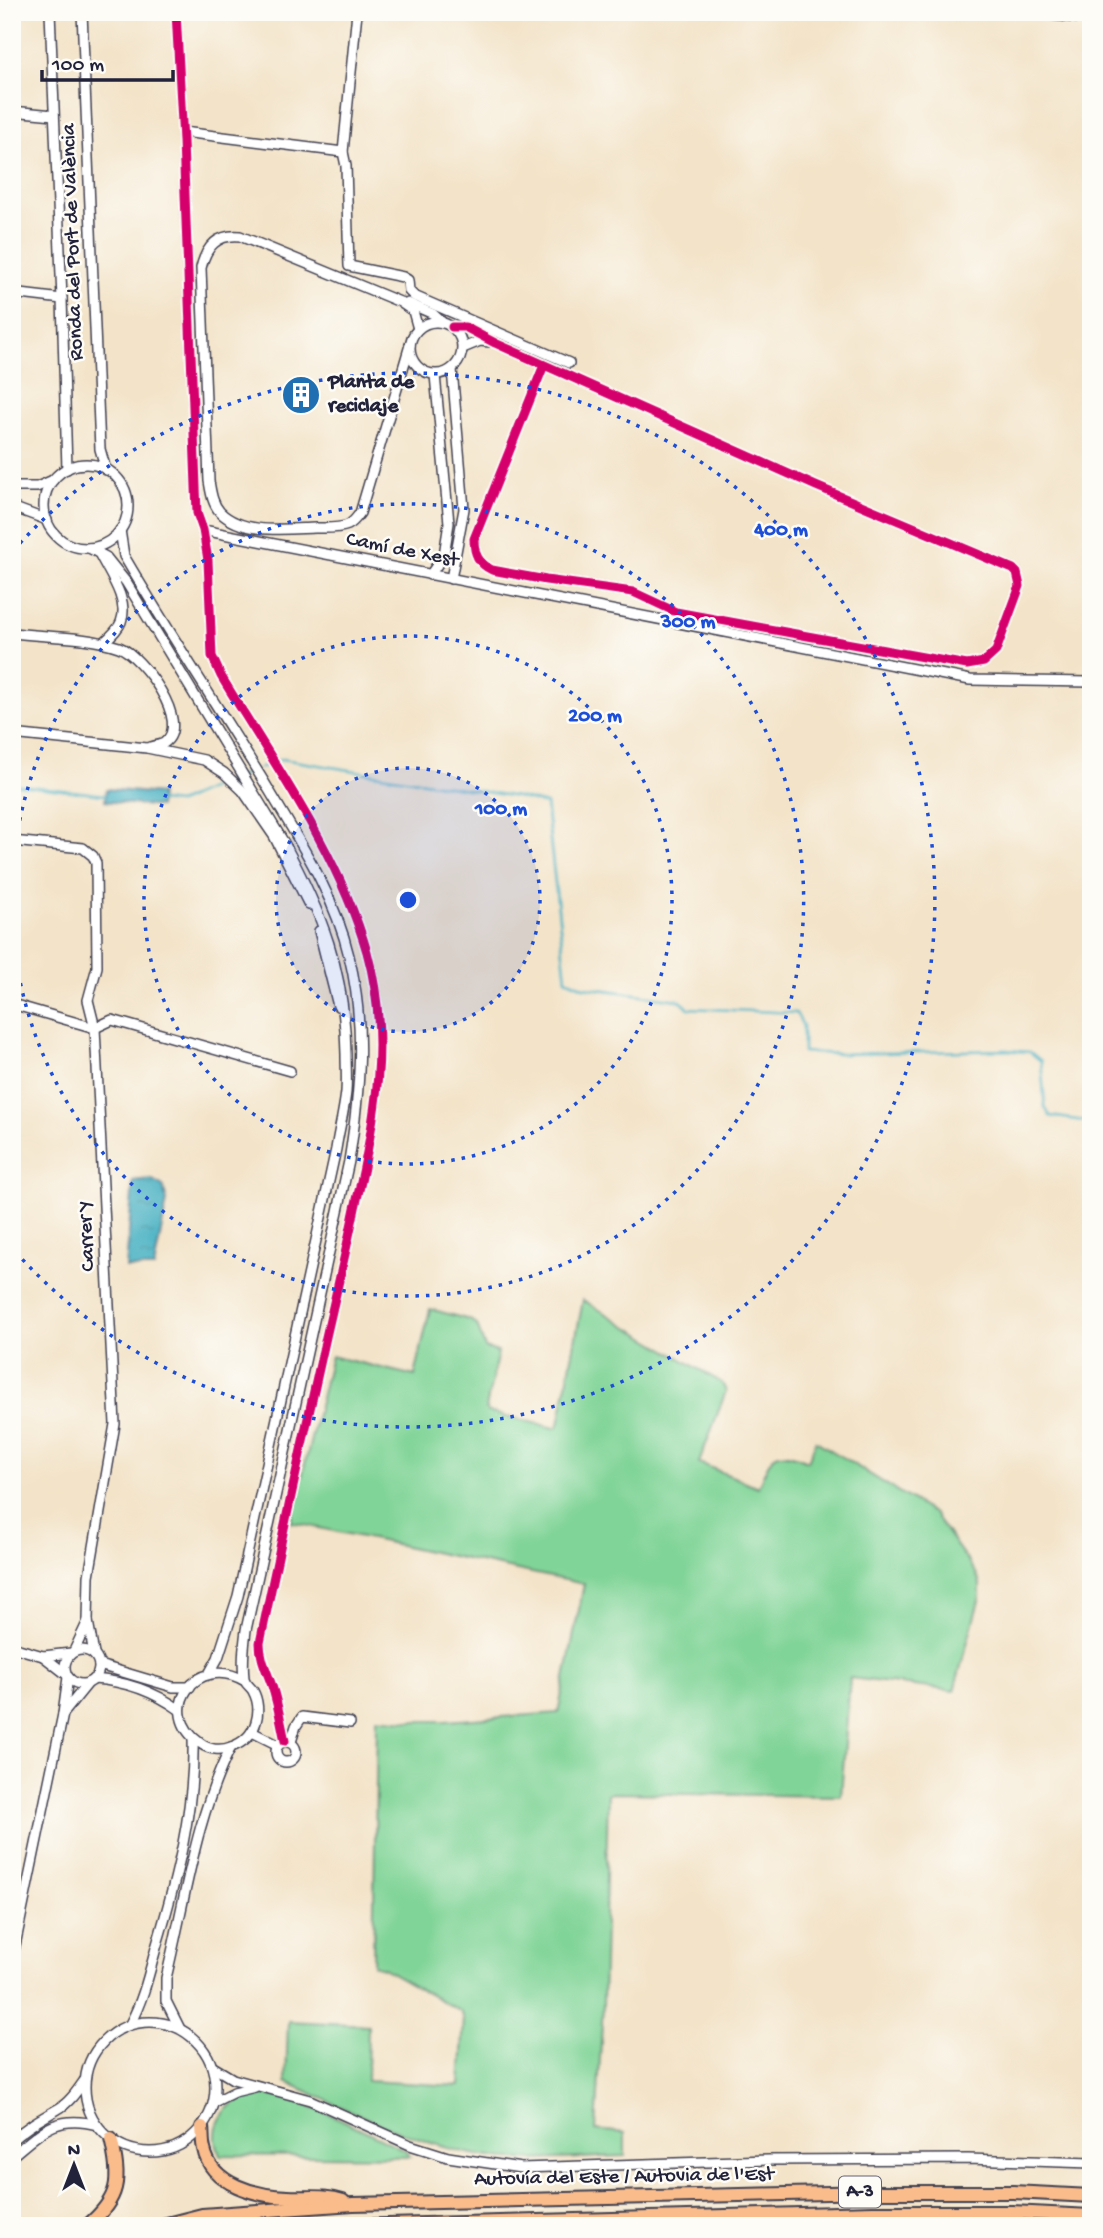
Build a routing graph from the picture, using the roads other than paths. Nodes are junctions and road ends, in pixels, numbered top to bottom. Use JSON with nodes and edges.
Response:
{"nodes":[{"id":1,"x":50,"y":12,"type":"edge"},
{"id":2,"x":82,"y":12,"type":"edge"},
{"id":3,"x":176,"y":12,"type":"edge"},
{"id":4,"x":357,"y":12,"type":"edge"},
{"id":5,"x":1019,"y":12,"type":"edge"},
{"id":6,"x":1091,"y":21,"type":"edge"},
{"id":7,"x":12,"y":111,"type":"edge"},
{"id":8,"x":54,"y":115,"type":"junction"},
{"id":9,"x":183,"y":132,"type":"junction"},
{"id":10,"x":343,"y":152,"type":"junction"},
{"id":11,"x":12,"y":293,"type":"edge"},
{"id":12,"x":62,"y":299,"type":"junction"},
{"id":13,"x":400,"y":302,"type":"junction"},
{"id":14,"x":443,"y":323,"type":"junction"},
{"id":15,"x":452,"y":327,"type":"junction"},
{"id":16,"x":418,"y":329,"type":"junction"},
{"id":17,"x":495,"y":343,"type":"junction"},
{"id":18,"x":410,"y":345,"type":"junction"},
{"id":19,"x":463,"y":348,"type":"junction"},
{"id":20,"x":569,"y":363,"type":"dead end"},
{"id":21,"x":544,"y":365,"type":"junction"},
{"id":22,"x":452,"y":369,"type":"junction"},
{"id":23,"x":423,"y":371,"type":"junction"},
{"id":24,"x":435,"y":374,"type":"junction"},
{"id":25,"x":401,"y":378,"type":"junction"},
{"id":26,"x":67,"y":469,"type":"junction"},
{"id":27,"x":106,"y":470,"type":"junction"},
{"id":28,"x":55,"y":479,"type":"junction"},
{"id":29,"x":12,"y":487,"type":"edge"},
{"id":30,"x":12,"y":507,"type":"edge"},
{"id":31,"x":47,"y":520,"type":"junction"},
{"id":32,"x":120,"y":530,"type":"junction"},
{"id":33,"x":203,"y":530,"type":"junction"},
{"id":34,"x":89,"y":548,"type":"junction"},
{"id":35,"x":99,"y":553,"type":"junction"},
{"id":36,"x":430,"y":575,"type":"junction"},
{"id":37,"x":451,"y":579,"type":"junction"},
{"id":38,"x":12,"y":633,"type":"edge"},
{"id":39,"x":103,"y":643,"type":"junction"},
{"id":40,"x":1091,"y":682,"type":"edge"},
{"id":41,"x":12,"y":734,"type":"edge"},
{"id":42,"x":147,"y":748,"type":"junction"},
{"id":43,"x":12,"y":841,"type":"edge"},
{"id":44,"x":12,"y":1004,"type":"edge"},
{"id":45,"x":95,"y":1028,"type":"junction"},
{"id":46,"x":346,"y":1045,"type":"junction"},
{"id":47,"x":290,"y":1071,"type":"dead end"},
{"id":48,"x":88,"y":1620,"type":"junction"},
{"id":49,"x":12,"y":1647,"type":"edge"},
{"id":50,"x":73,"y":1652,"type":"junction"},
{"id":51,"x":94,"y":1654,"type":"junction"},
{"id":52,"x":43,"y":1656,"type":"junction"},
{"id":53,"x":99,"y":1665,"type":"junction"},
{"id":54,"x":209,"y":1674,"type":"junction"},
{"id":55,"x":67,"y":1676,"type":"junction"},
{"id":56,"x":92,"y":1681,"type":"junction"},
{"id":57,"x":245,"y":1681,"type":"junction"},
{"id":58,"x":190,"y":1687,"type":"junction"},
{"id":59,"x":180,"y":1710,"type":"junction"},
{"id":60,"x":63,"y":1714,"type":"junction"},
{"id":61,"x":351,"y":1723,"type":"dead end"},
{"id":62,"x":252,"y":1732,"type":"junction"},
{"id":63,"x":192,"y":1738,"type":"junction"},
{"id":64,"x":285,"y":1743,"type":"junction"},
{"id":65,"x":231,"y":1747,"type":"junction"},
{"id":66,"x":12,"y":1959,"type":"edge"},
{"id":67,"x":130,"y":2024,"type":"junction"},
{"id":68,"x":179,"y":2027,"type":"junction"},
{"id":69,"x":213,"y":2067,"type":"junction"},
{"id":70,"x":85,"y":2081,"type":"junction"},
{"id":71,"x":258,"y":2086,"type":"junction"},
{"id":72,"x":214,"y":2102,"type":"junction"},
{"id":73,"x":97,"y":2125,"type":"junction"},
{"id":74,"x":202,"y":2127,"type":"junction"},
{"id":75,"x":111,"y":2139,"type":"junction"},
{"id":76,"x":12,"y":2140,"type":"edge"},
{"id":77,"x":12,"y":2156,"type":"edge"},
{"id":78,"x":1091,"y":2163,"type":"edge"},
{"id":79,"x":1091,"y":2196,"type":"edge"},
{"id":80,"x":353,"y":2204,"type":"junction"},
{"id":81,"x":1091,"y":2216,"type":"edge"},
{"id":82,"x":494,"y":2225,"type":"edge"},
{"id":83,"x":87,"y":2226,"type":"edge"},
{"id":84,"x":159,"y":2226,"type":"edge"},
{"id":85,"x":351,"y":2226,"type":"edge"}],
"edges":[{"from":1,"to":8,"type":"street","name":"Ronda del Port de València"},
{"from":2,"to":27,"type":"street","name":"Ronda del Port de València"},
{"from":3,"to":9,"type":"street"},
{"from":4,"to":10,"type":"street"},
{"from":5,"to":6,"type":"street"},
{"from":7,"to":8,"type":"street"},
{"from":8,"to":12,"type":"street","name":"Ronda del Port de València"},
{"from":9,"to":10,"type":"street"},
{"from":9,"to":33,"type":"street"},
{"from":10,"to":20,"type":"street"},
{"from":11,"to":12,"type":"street"},
{"from":12,"to":26,"type":"street","name":"Ronda del Port de València"},
{"from":13,"to":14,"type":"street"},
{"from":13,"to":16,"type":"street"},
{"from":13,"to":25,"type":"street"},
{"from":14,"to":15,"type":"street"},
{"from":14,"to":16,"type":"street"},
{"from":15,"to":17,"type":"street"},
{"from":15,"to":19,"type":"street"},
{"from":16,"to":18,"type":"street"},
{"from":17,"to":19,"type":"street"},
{"from":17,"to":21,"type":"street"},
{"from":18,"to":23,"type":"street"},
{"from":18,"to":25,"type":"street"},
{"from":19,"to":22,"type":"street"},
{"from":21,"to":21,"type":"street"},
{"from":22,"to":24,"type":"street"},
{"from":22,"to":37,"type":"street"},
{"from":23,"to":24,"type":"street"},
{"from":23,"to":25,"type":"street"},
{"from":24,"to":36,"type":"street"},
{"from":26,"to":27,"type":"street"},
{"from":26,"to":28,"type":"street"},
{"from":27,"to":32,"type":"street"},
{"from":28,"to":29,"type":"street"},
{"from":28,"to":31,"type":"street"},
{"from":30,"to":31,"type":"street"},
{"from":31,"to":34,"type":"street"},
{"from":32,"to":34,"type":"street"},
{"from":32,"to":57,"type":"street"},
{"from":33,"to":36,"type":"street","name":"Camí de Xest"},
{"from":33,"to":64,"type":"street"},
{"from":34,"to":35,"type":"street"},
{"from":35,"to":39,"type":"street"},
{"from":35,"to":46,"type":"street"},
{"from":36,"to":37,"type":"street","name":"Camí de Xest"},
{"from":37,"to":40,"type":"street","name":"Camí de Xest"},
{"from":38,"to":39,"type":"street"},
{"from":39,"to":42,"type":"street"},
{"from":41,"to":42,"type":"street"},
{"from":42,"to":46,"type":"street"},
{"from":43,"to":45,"type":"street","name":"Carrer Y"},
{"from":44,"to":45,"type":"street"},
{"from":45,"to":47,"type":"street"},
{"from":45,"to":48,"type":"street","name":"Carrer Y"},
{"from":46,"to":54,"type":"street"},
{"from":48,"to":50,"type":"street","name":"Carrer Y"},
{"from":48,"to":51,"type":"street","name":"Carrer Y"},
{"from":49,"to":52,"type":"street"},
{"from":50,"to":51,"type":"street"},
{"from":50,"to":52,"type":"street"},
{"from":50,"to":55,"type":"street"},
{"from":51,"to":53,"type":"street"},
{"from":52,"to":55,"type":"street"},
{"from":53,"to":56,"type":"street"},
{"from":53,"to":58,"type":"street"},
{"from":54,"to":57,"type":"street"},
{"from":54,"to":58,"type":"street"},
{"from":55,"to":56,"type":"street"},
{"from":55,"to":60,"type":"street"},
{"from":56,"to":59,"type":"street"},
{"from":56,"to":60,"type":"street"},
{"from":57,"to":62,"type":"street"},
{"from":58,"to":59,"type":"street"},
{"from":59,"to":63,"type":"street"},
{"from":60,"to":66,"type":"street"},
{"from":61,"to":64,"type":"street"},
{"from":62,"to":64,"type":"street"},
{"from":62,"to":65,"type":"street"},
{"from":63,"to":65,"type":"street"},
{"from":63,"to":67,"type":"street"},
{"from":65,"to":68,"type":"street"},
{"from":67,"to":68,"type":"street"},
{"from":67,"to":70,"type":"street"},
{"from":68,"to":69,"type":"street"},
{"from":69,"to":71,"type":"street"},
{"from":69,"to":72,"type":"street"},
{"from":70,"to":73,"type":"street"},
{"from":70,"to":76,"type":"street"},
{"from":71,"to":72,"type":"street"},
{"from":71,"to":78,"type":"street"},
{"from":72,"to":74,"type":"street"},
{"from":73,"to":75,"type":"street"},
{"from":73,"to":77,"type":"street"},
{"from":74,"to":75,"type":"street"},
{"from":74,"to":80,"type":"highway"},
{"from":75,"to":83,"type":"highway"},
{"from":79,"to":80,"type":"highway","name":"Autovía del Este / Autovia de l'Est","number":"A-3"},
{"from":80,"to":84,"type":"highway","name":"Autovía del Este / Autovia de l'Est","number":"A-3"},
{"from":81,"to":82,"type":"highway","name":"Autovía del Este / Autovia de l'Est","number":"A-3"},
{"from":82,"to":85,"type":"highway","name":"Autovía del Este / Autovia de l'Est","number":"A-3"}]}
